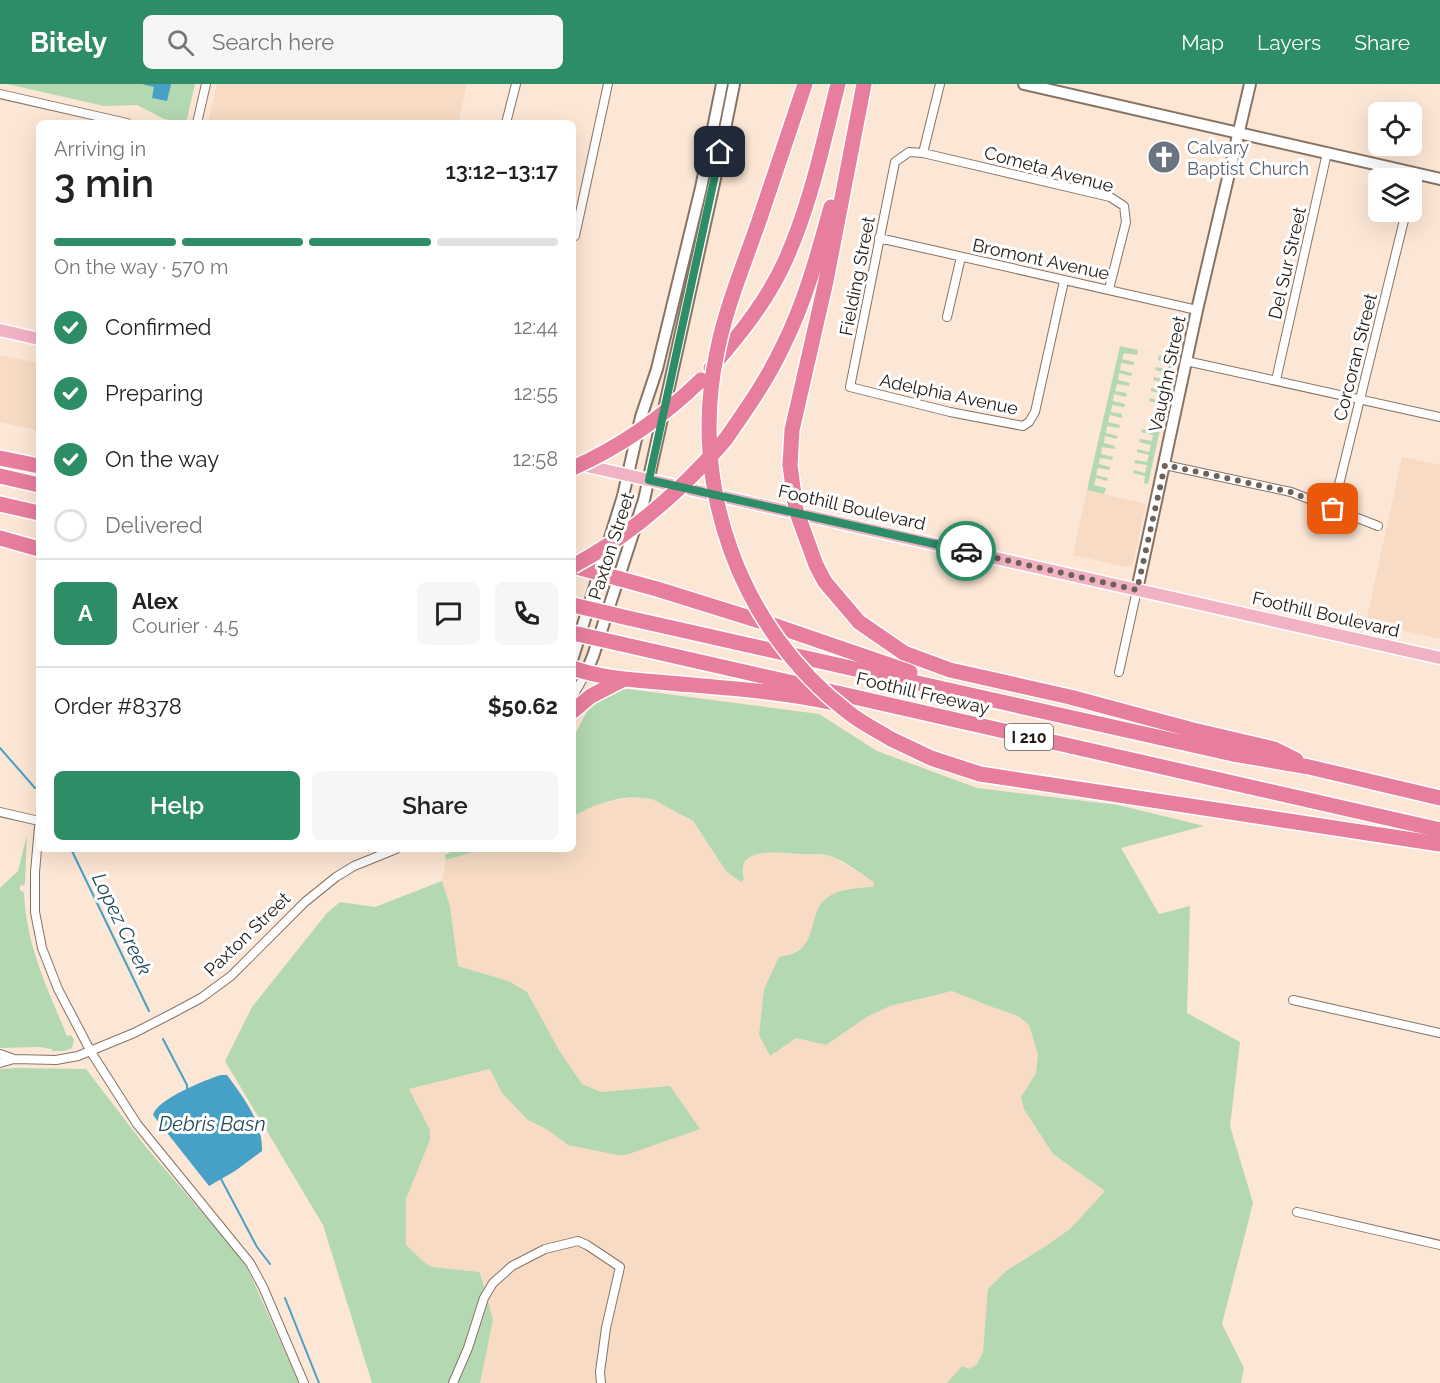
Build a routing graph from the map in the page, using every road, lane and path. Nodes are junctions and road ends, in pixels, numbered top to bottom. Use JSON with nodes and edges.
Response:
{"nodes":[{"id":1,"x":206,"y":84,"type":"edge"},
{"id":2,"x":516,"y":84,"type":"edge"},
{"id":3,"x":608,"y":84,"type":"edge"},
{"id":4,"x":722,"y":84,"type":"edge"},
{"id":5,"x":734,"y":84,"type":"edge"},
{"id":6,"x":805,"y":84,"type":"edge"},
{"id":7,"x":838,"y":84,"type":"edge"},
{"id":8,"x":864,"y":84,"type":"edge"},
{"id":9,"x":940,"y":84,"type":"edge"},
{"id":10,"x":1250,"y":84,"type":"edge"},
{"id":11,"x":1031,"y":85,"type":"edge"},
{"id":12,"x":0,"y":94,"type":"edge"},
{"id":13,"x":114,"y":120,"type":"edge"},
{"id":14,"x":198,"y":120,"type":"edge"},
{"id":15,"x":507,"y":120,"type":"edge"},
{"id":16,"x":1238,"y":133,"type":"junction"},
{"id":17,"x":923,"y":153,"type":"junction"},
{"id":18,"x":1327,"y":153,"type":"junction"},
{"id":19,"x":1394,"y":168,"type":"edge"},
{"id":20,"x":893,"y":171,"type":"joint"},
{"id":21,"x":1422,"y":174,"type":"edge"},
{"id":22,"x":1440,"y":178,"type":"edge"},
{"id":23,"x":1404,"y":222,"type":"edge"},
{"id":24,"x":576,"y":231,"type":"edge"},
{"id":25,"x":879,"y":238,"type":"junction"},
{"id":26,"x":961,"y":257,"type":"junction"},
{"id":27,"x":1064,"y":281,"type":"junction"},
{"id":28,"x":1109,"y":289,"type":"junction"},
{"id":29,"x":1197,"y":310,"type":"junction"},
{"id":30,"x":947,"y":317,"type":"dead end"},
{"id":31,"x":0,"y":330,"type":"edge"},
{"id":32,"x":36,"y":338,"type":"edge"},
{"id":33,"x":1186,"y":361,"type":"junction"},
{"id":34,"x":1276,"y":380,"type":"junction"},
{"id":35,"x":850,"y":387,"type":"joint"},
{"id":36,"x":1360,"y":398,"type":"junction"},
{"id":37,"x":1440,"y":417,"type":"edge"},
{"id":38,"x":0,"y":458,"type":"edge"},
{"id":39,"x":576,"y":463,"type":"edge"},
{"id":40,"x":36,"y":465,"type":"edge"},
{"id":41,"x":1165,"y":465,"type":"junction"},
{"id":42,"x":576,"y":466,"type":"edge"},
{"id":43,"x":628,"y":475,"type":"junction"},
{"id":44,"x":0,"y":476,"type":"edge"},
{"id":45,"x":649,"y":480,"type":"junction"},
{"id":46,"x":36,"y":483,"type":"edge"},
{"id":47,"x":0,"y":504,"type":"edge"},
{"id":48,"x":1333,"y":509,"type":"junction"},
{"id":49,"x":36,"y":512,"type":"edge"},
{"id":50,"x":1378,"y":526,"type":"dead end"},
{"id":51,"x":0,"y":538,"type":"edge"},
{"id":52,"x":36,"y":548,"type":"edge"},
{"id":53,"x":576,"y":564,"type":"edge"},
{"id":54,"x":576,"y":567,"type":"edge"},
{"id":55,"x":599,"y":572,"type":"junction"},
{"id":56,"x":619,"y":577,"type":"junction"},
{"id":57,"x":1137,"y":590,"type":"junction"},
{"id":58,"x":576,"y":606,"type":"edge"},
{"id":59,"x":576,"y":634,"type":"edge"},
{"id":60,"x":576,"y":647,"type":"edge"},
{"id":61,"x":1440,"y":658,"type":"edge"},
{"id":62,"x":579,"y":671,"type":"edge"},
{"id":63,"x":1119,"y":672,"type":"dead end"},
{"id":64,"x":624,"y":679,"type":"junction"},
{"id":65,"x":978,"y":695,"type":"junction"},
{"id":66,"x":576,"y":709,"type":"edge"},
{"id":67,"x":970,"y":724,"type":"junction"},
{"id":68,"x":1309,"y":767,"type":"junction"},
{"id":69,"x":1440,"y":798,"type":"edge"},
{"id":70,"x":0,"y":812,"type":"edge"},
{"id":71,"x":36,"y":820,"type":"edge"},
{"id":72,"x":1440,"y":830,"type":"edge"},
{"id":73,"x":1440,"y":844,"type":"edge"},
{"id":74,"x":37,"y":852,"type":"edge"},
{"id":75,"x":389,"y":852,"type":"edge"},
{"id":76,"x":1293,"y":1000,"type":"dead end"},
{"id":77,"x":1440,"y":1033,"type":"edge"},
{"id":78,"x":91,"y":1052,"type":"junction"},
{"id":79,"x":0,"y":1054,"type":"edge"},
{"id":80,"x":14,"y":1059,"type":"junction"},
{"id":81,"x":0,"y":1063,"type":"edge"},
{"id":82,"x":1297,"y":1212,"type":"dead end"},
{"id":83,"x":1440,"y":1245,"type":"edge"},
{"id":84,"x":304,"y":1383,"type":"edge"},
{"id":85,"x":453,"y":1383,"type":"edge"},
{"id":86,"x":601,"y":1383,"type":"edge"}],
"edges":[{"from":1,"to":14,"type":"street"},
{"from":2,"to":15,"type":"street"},
{"from":3,"to":24,"type":"street"},
{"from":4,"to":43,"type":"street","name":"Paxton Street"},
{"from":5,"to":45,"type":"street","name":"Paxton Street"},
{"from":6,"to":73,"type":"highway","bridge":true},
{"from":7,"to":42,"type":"highway","bridge":true},
{"from":8,"to":53,"type":"highway","bridge":true},
{"from":8,"to":68,"type":"highway","bridge":true},
{"from":9,"to":17,"type":"street"},
{"from":10,"to":16,"type":"street","name":"Vaughn Street"},
{"from":11,"to":16,"type":"street"},
{"from":12,"to":13,"type":"street"},
{"from":16,"to":18,"type":"street"},
{"from":16,"to":29,"type":"street","name":"Vaughn Street"},
{"from":17,"to":20,"type":"street","name":"Cometa Avenue"},
{"from":17,"to":28,"type":"street","name":"Cometa Avenue"},
{"from":18,"to":19,"type":"street"},
{"from":18,"to":34,"type":"street","name":"Del Sur Street"},
{"from":20,"to":25,"type":"street","name":"Fielding Street"},
{"from":21,"to":22,"type":"street"},
{"from":23,"to":36,"type":"street","name":"Corcoran Street"},
{"from":25,"to":26,"type":"street","name":"Bromont Avenue"},
{"from":25,"to":35,"type":"street","name":"Fielding Street"},
{"from":26,"to":27,"type":"street","name":"Bromont Avenue"},
{"from":26,"to":30,"type":"street"},
{"from":27,"to":28,"type":"street","name":"Bromont Avenue"},
{"from":27,"to":35,"type":"street","name":"Adelphia Avenue"},
{"from":28,"to":29,"type":"street","name":"Bromont Avenue"},
{"from":29,"to":33,"type":"street","name":"Vaughn Street"},
{"from":31,"to":32,"type":"main road"},
{"from":33,"to":34,"type":"street"},
{"from":33,"to":41,"type":"street","name":"Vaughn Street"},
{"from":34,"to":36,"type":"street"},
{"from":36,"to":37,"type":"street"},
{"from":36,"to":48,"type":"street","name":"Corcoran Street"},
{"from":38,"to":40,"type":"highway"},
{"from":39,"to":43,"type":"main road","name":"Foothill Boulevard"},
{"from":41,"to":48,"type":"street"},
{"from":41,"to":57,"type":"street","name":"Vaughn Street"},
{"from":43,"to":45,"type":"main road","name":"Foothill Boulevard"},
{"from":43,"to":55,"type":"street","name":"Paxton Street"},
{"from":44,"to":46,"type":"highway"},
{"from":45,"to":56,"type":"street","name":"Paxton Street"},
{"from":45,"to":57,"type":"main road","name":"Foothill Boulevard"},
{"from":47,"to":49,"type":"highway"},
{"from":48,"to":50,"type":"street"},
{"from":51,"to":52,"type":"highway"},
{"from":54,"to":55,"type":"highway"},
{"from":55,"to":56,"type":"highway"},
{"from":55,"to":60,"type":"street","name":"Paxton Street"},
{"from":56,"to":62,"type":"street","name":"Paxton Street"},
{"from":56,"to":65,"type":"highway"},
{"from":57,"to":61,"type":"main road","name":"Foothill Boulevard"},
{"from":57,"to":63,"type":"street","name":"Vaughn Street"},
{"from":58,"to":65,"type":"highway","name":"Foothill Freeway","number":"I 210","bridge":true},
{"from":59,"to":67,"type":"highway","name":"Foothill Freeway","number":"I 210","bridge":true},
{"from":62,"to":64,"type":"highway"},
{"from":64,"to":66,"type":"highway"},
{"from":64,"to":67,"type":"highway"},
{"from":65,"to":68,"type":"highway","name":"Foothill Freeway","number":"I 210"},
{"from":67,"to":72,"type":"highway","name":"Foothill Freeway","number":"I 210"},
{"from":68,"to":69,"type":"highway","name":"Foothill Freeway","number":"I 210"},
{"from":70,"to":71,"type":"street"},
{"from":74,"to":78,"type":"street"},
{"from":75,"to":78,"type":"street","name":"Paxton Street"},
{"from":76,"to":77,"type":"street"},
{"from":78,"to":80,"type":"street","name":"Paxton Street"},
{"from":78,"to":84,"type":"street"},
{"from":79,"to":80,"type":"street"},
{"from":80,"to":81,"type":"street"},
{"from":82,"to":83,"type":"street"},
{"from":85,"to":86,"type":"street"}]}
